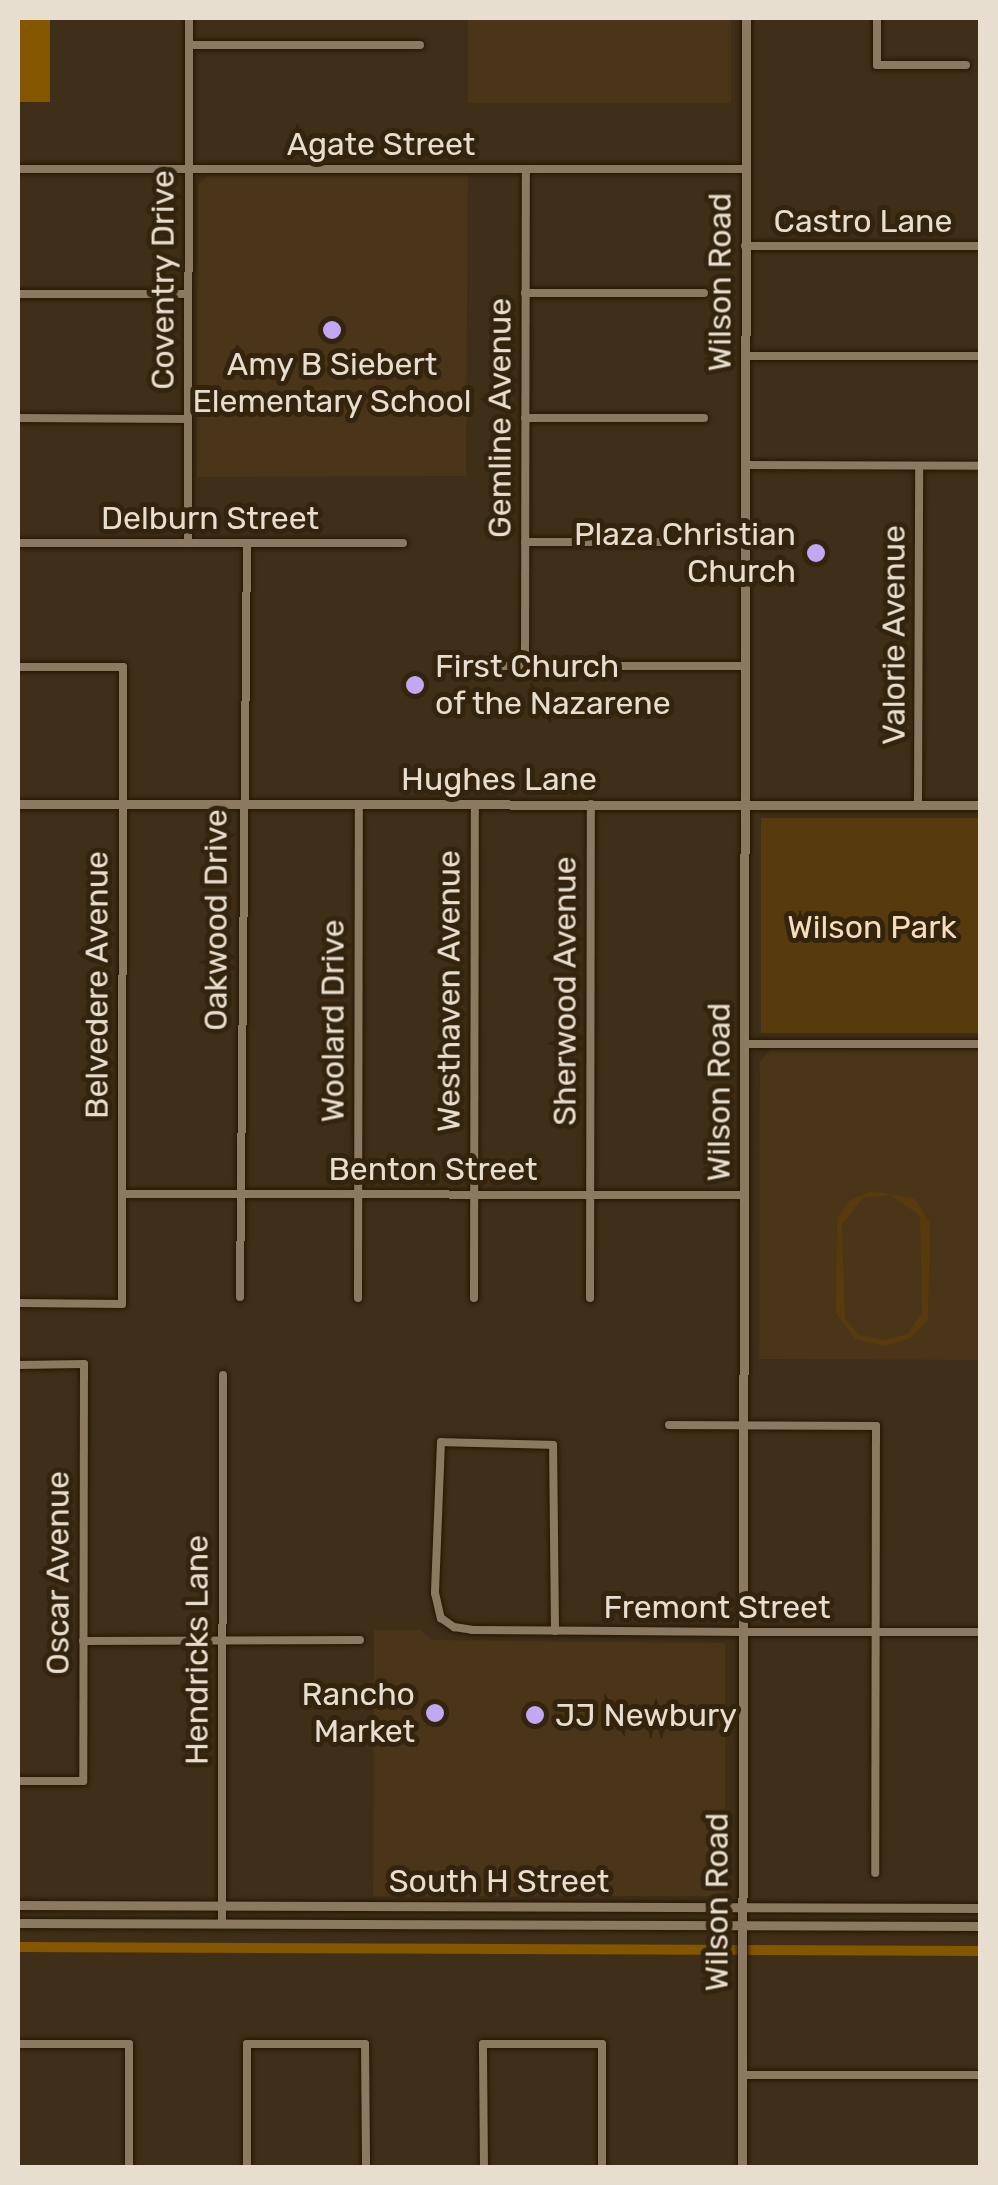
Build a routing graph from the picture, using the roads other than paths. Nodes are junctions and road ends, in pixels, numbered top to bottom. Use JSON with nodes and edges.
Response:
{"nodes":[{"id":1,"x":188,"y":18,"type":"edge"},
{"id":2,"x":746,"y":18,"type":"edge"},
{"id":3,"x":877,"y":18,"type":"edge"},
{"id":4,"x":189,"y":45,"type":"junction"},
{"id":5,"x":420,"y":45,"type":"dead end"},
{"id":6,"x":966,"y":65,"type":"dead end"},
{"id":7,"x":18,"y":169,"type":"edge"},
{"id":8,"x":188,"y":169,"type":"junction"},
{"id":9,"x":526,"y":169,"type":"junction"},
{"id":10,"x":745,"y":169,"type":"junction"},
{"id":11,"x":745,"y":246,"type":"junction"},
{"id":12,"x":980,"y":246,"type":"edge"},
{"id":13,"x":526,"y":293,"type":"junction"},
{"id":14,"x":704,"y":293,"type":"dead end"},
{"id":15,"x":18,"y":294,"type":"edge"},
{"id":16,"x":188,"y":294,"type":"junction"},
{"id":17,"x":745,"y":356,"type":"junction"},
{"id":18,"x":980,"y":356,"type":"edge"},
{"id":19,"x":18,"y":418,"type":"edge"},
{"id":20,"x":188,"y":418,"type":"junction"},
{"id":21,"x":525,"y":418,"type":"junction"},
{"id":22,"x":704,"y":418,"type":"dead end"},
{"id":23,"x":745,"y":466,"type":"junction"},
{"id":24,"x":919,"y":466,"type":"junction"},
{"id":25,"x":980,"y":466,"type":"edge"},
{"id":26,"x":18,"y":542,"type":"edge"},
{"id":27,"x":525,"y":542,"type":"junction"},
{"id":28,"x":704,"y":542,"type":"dead end"},
{"id":29,"x":188,"y":543,"type":"junction"},
{"id":30,"x":247,"y":543,"type":"junction"},
{"id":31,"x":403,"y":543,"type":"dead end"},
{"id":32,"x":466,"y":666,"type":"dead end"},
{"id":33,"x":525,"y":666,"type":"junction"},
{"id":34,"x":744,"y":666,"type":"junction"},
{"id":35,"x":18,"y":667,"type":"edge"},
{"id":36,"x":18,"y":804,"type":"edge"},
{"id":37,"x":123,"y":804,"type":"junction"},
{"id":38,"x":241,"y":804,"type":"junction"},
{"id":39,"x":359,"y":804,"type":"junction"},
{"id":40,"x":475,"y":804,"type":"junction"},
{"id":41,"x":591,"y":804,"type":"junction"},
{"id":42,"x":744,"y":804,"type":"junction"},
{"id":43,"x":918,"y":804,"type":"junction"},
{"id":44,"x":980,"y":804,"type":"edge"},
{"id":45,"x":744,"y":1044,"type":"junction"},
{"id":46,"x":980,"y":1044,"type":"edge"},
{"id":47,"x":122,"y":1194,"type":"junction"},
{"id":48,"x":240,"y":1194,"type":"junction"},
{"id":49,"x":358,"y":1194,"type":"junction"},
{"id":50,"x":474,"y":1194,"type":"junction"},
{"id":51,"x":590,"y":1195,"type":"junction"},
{"id":52,"x":743,"y":1195,"type":"junction"},
{"id":53,"x":240,"y":1298,"type":"dead end"},
{"id":54,"x":358,"y":1298,"type":"dead end"},
{"id":55,"x":474,"y":1298,"type":"dead end"},
{"id":56,"x":590,"y":1298,"type":"dead end"},
{"id":57,"x":18,"y":1304,"type":"edge"},
{"id":58,"x":18,"y":1365,"type":"edge"},
{"id":59,"x":223,"y":1375,"type":"dead end"},
{"id":60,"x":742,"y":1424,"type":"junction"},
{"id":61,"x":669,"y":1426,"type":"dead end"},
{"id":62,"x":555,"y":1631,"type":"junction"},
{"id":63,"x":742,"y":1632,"type":"junction"},
{"id":64,"x":875,"y":1632,"type":"junction"},
{"id":65,"x":980,"y":1632,"type":"edge"},
{"id":66,"x":222,"y":1640,"type":"junction"},
{"id":67,"x":360,"y":1640,"type":"dead end"},
{"id":68,"x":83,"y":1641,"type":"junction"},
{"id":69,"x":18,"y":1781,"type":"edge"},
{"id":70,"x":875,"y":1873,"type":"dead end"},
{"id":71,"x":18,"y":1905,"type":"edge"},
{"id":72,"x":222,"y":1906,"type":"junction"},
{"id":73,"x":742,"y":1906,"type":"junction"},
{"id":74,"x":980,"y":1908,"type":"edge"},
{"id":75,"x":18,"y":1923,"type":"edge"},
{"id":76,"x":222,"y":1924,"type":"junction"},
{"id":77,"x":742,"y":1925,"type":"junction"},
{"id":78,"x":980,"y":1926,"type":"edge"},
{"id":79,"x":18,"y":2044,"type":"edge"},
{"id":80,"x":742,"y":2075,"type":"junction"},
{"id":81,"x":980,"y":2075,"type":"edge"},
{"id":82,"x":130,"y":2168,"type":"edge"},
{"id":83,"x":248,"y":2168,"type":"edge"},
{"id":84,"x":366,"y":2168,"type":"edge"},
{"id":85,"x":484,"y":2168,"type":"edge"},
{"id":86,"x":602,"y":2168,"type":"edge"},
{"id":87,"x":742,"y":2168,"type":"edge"}],
"edges":[{"from":1,"to":4,"type":"street","name":"Coventry Drive"},
{"from":2,"to":10,"type":"street","name":"Wilson Road"},
{"from":3,"to":6,"type":"street"},
{"from":4,"to":5,"type":"street"},
{"from":4,"to":8,"type":"street","name":"Coventry Drive"},
{"from":7,"to":8,"type":"street","name":"Agate Street"},
{"from":8,"to":9,"type":"street","name":"Agate Street"},
{"from":8,"to":16,"type":"street","name":"Coventry Drive"},
{"from":9,"to":10,"type":"street","name":"Agate Street"},
{"from":9,"to":13,"type":"street","name":"Gemline Avenue"},
{"from":10,"to":11,"type":"street","name":"Wilson Road"},
{"from":11,"to":12,"type":"street","name":"Castro Lane"},
{"from":11,"to":17,"type":"street","name":"Wilson Road"},
{"from":13,"to":14,"type":"street"},
{"from":13,"to":21,"type":"street","name":"Gemline Avenue"},
{"from":15,"to":16,"type":"street"},
{"from":16,"to":20,"type":"street","name":"Coventry Drive"},
{"from":17,"to":18,"type":"street"},
{"from":17,"to":23,"type":"street","name":"Wilson Road"},
{"from":19,"to":20,"type":"street"},
{"from":20,"to":29,"type":"street","name":"Coventry Drive"},
{"from":21,"to":22,"type":"street"},
{"from":21,"to":27,"type":"street","name":"Gemline Avenue"},
{"from":23,"to":24,"type":"street"},
{"from":23,"to":34,"type":"street","name":"Wilson Road"},
{"from":24,"to":25,"type":"street"},
{"from":24,"to":43,"type":"street","name":"Valorie Avenue"},
{"from":26,"to":29,"type":"street","name":"Delburn Street"},
{"from":27,"to":28,"type":"street"},
{"from":27,"to":33,"type":"street","name":"Gemline Avenue"},
{"from":29,"to":30,"type":"street","name":"Delburn Street"},
{"from":30,"to":31,"type":"street","name":"Delburn Street"},
{"from":30,"to":38,"type":"street","name":"Oakwood Drive"},
{"from":32,"to":33,"type":"street"},
{"from":33,"to":34,"type":"street"},
{"from":34,"to":42,"type":"street","name":"Wilson Road"},
{"from":35,"to":37,"type":"street","name":"Belvedere Avenue"},
{"from":36,"to":37,"type":"street","name":"Hughes Lane"},
{"from":37,"to":38,"type":"street","name":"Hughes Lane"},
{"from":37,"to":47,"type":"street","name":"Belvedere Avenue"},
{"from":38,"to":39,"type":"street","name":"Hughes Lane"},
{"from":38,"to":48,"type":"street","name":"Oakwood Drive"},
{"from":39,"to":40,"type":"street","name":"Hughes Lane"},
{"from":39,"to":49,"type":"street","name":"Woolard Drive"},
{"from":40,"to":41,"type":"street","name":"Hughes Lane"},
{"from":40,"to":50,"type":"street","name":"Westhaven Avenue"},
{"from":41,"to":42,"type":"street","name":"Hughes Lane"},
{"from":41,"to":51,"type":"street","name":"Sherwood Avenue"},
{"from":42,"to":43,"type":"street","name":"Hughes Lane"},
{"from":42,"to":45,"type":"street","name":"Wilson Road"},
{"from":43,"to":44,"type":"street","name":"Hughes Lane"},
{"from":45,"to":46,"type":"street"},
{"from":45,"to":52,"type":"street","name":"Wilson Road"},
{"from":47,"to":48,"type":"street","name":"Benton Street"},
{"from":47,"to":57,"type":"street","name":"Belvedere Avenue"},
{"from":48,"to":49,"type":"street","name":"Benton Street"},
{"from":48,"to":53,"type":"street","name":"Oakwood Drive"},
{"from":49,"to":50,"type":"street","name":"Benton Street"},
{"from":49,"to":54,"type":"street","name":"Woolard Drive"},
{"from":50,"to":51,"type":"street","name":"Benton Street"},
{"from":50,"to":55,"type":"street","name":"Westhaven Avenue"},
{"from":51,"to":52,"type":"street","name":"Benton Street"},
{"from":51,"to":56,"type":"street","name":"Sherwood Avenue"},
{"from":52,"to":60,"type":"street","name":"Wilson Road"},
{"from":58,"to":68,"type":"street","name":"Oscar Avenue"},
{"from":59,"to":66,"type":"street","name":"Hendricks Lane"},
{"from":60,"to":61,"type":"street"},
{"from":60,"to":63,"type":"street","name":"Wilson Road"},
{"from":60,"to":64,"type":"street"},
{"from":62,"to":62,"type":"street","name":"Fremont Street"},
{"from":62,"to":63,"type":"street","name":"Fremont Street"},
{"from":63,"to":64,"type":"street","name":"Fremont Street"},
{"from":63,"to":73,"type":"street","name":"Wilson Road"},
{"from":64,"to":65,"type":"street","name":"Fremont Street"},
{"from":64,"to":70,"type":"street"},
{"from":66,"to":67,"type":"street"},
{"from":66,"to":68,"type":"street"},
{"from":66,"to":72,"type":"street","name":"Hendricks Lane"},
{"from":68,"to":69,"type":"street","name":"Oscar Avenue"},
{"from":71,"to":72,"type":"street","name":"South H Street"},
{"from":72,"to":73,"type":"street","name":"South H Street"},
{"from":72,"to":76,"type":"street","name":"Hendricks Lane"},
{"from":73,"to":74,"type":"street","name":"South H Street"},
{"from":73,"to":77,"type":"street","name":"Wilson Road"},
{"from":75,"to":76,"type":"street","name":"South H Street"},
{"from":76,"to":77,"type":"street","name":"South H Street"},
{"from":77,"to":78,"type":"street","name":"South H Street"},
{"from":77,"to":80,"type":"street","name":"Wilson Road"},
{"from":79,"to":82,"type":"street"},
{"from":80,"to":81,"type":"street"},
{"from":80,"to":87,"type":"street","name":"Wilson Road"},
{"from":83,"to":84,"type":"street"},
{"from":85,"to":86,"type":"street"}]}
